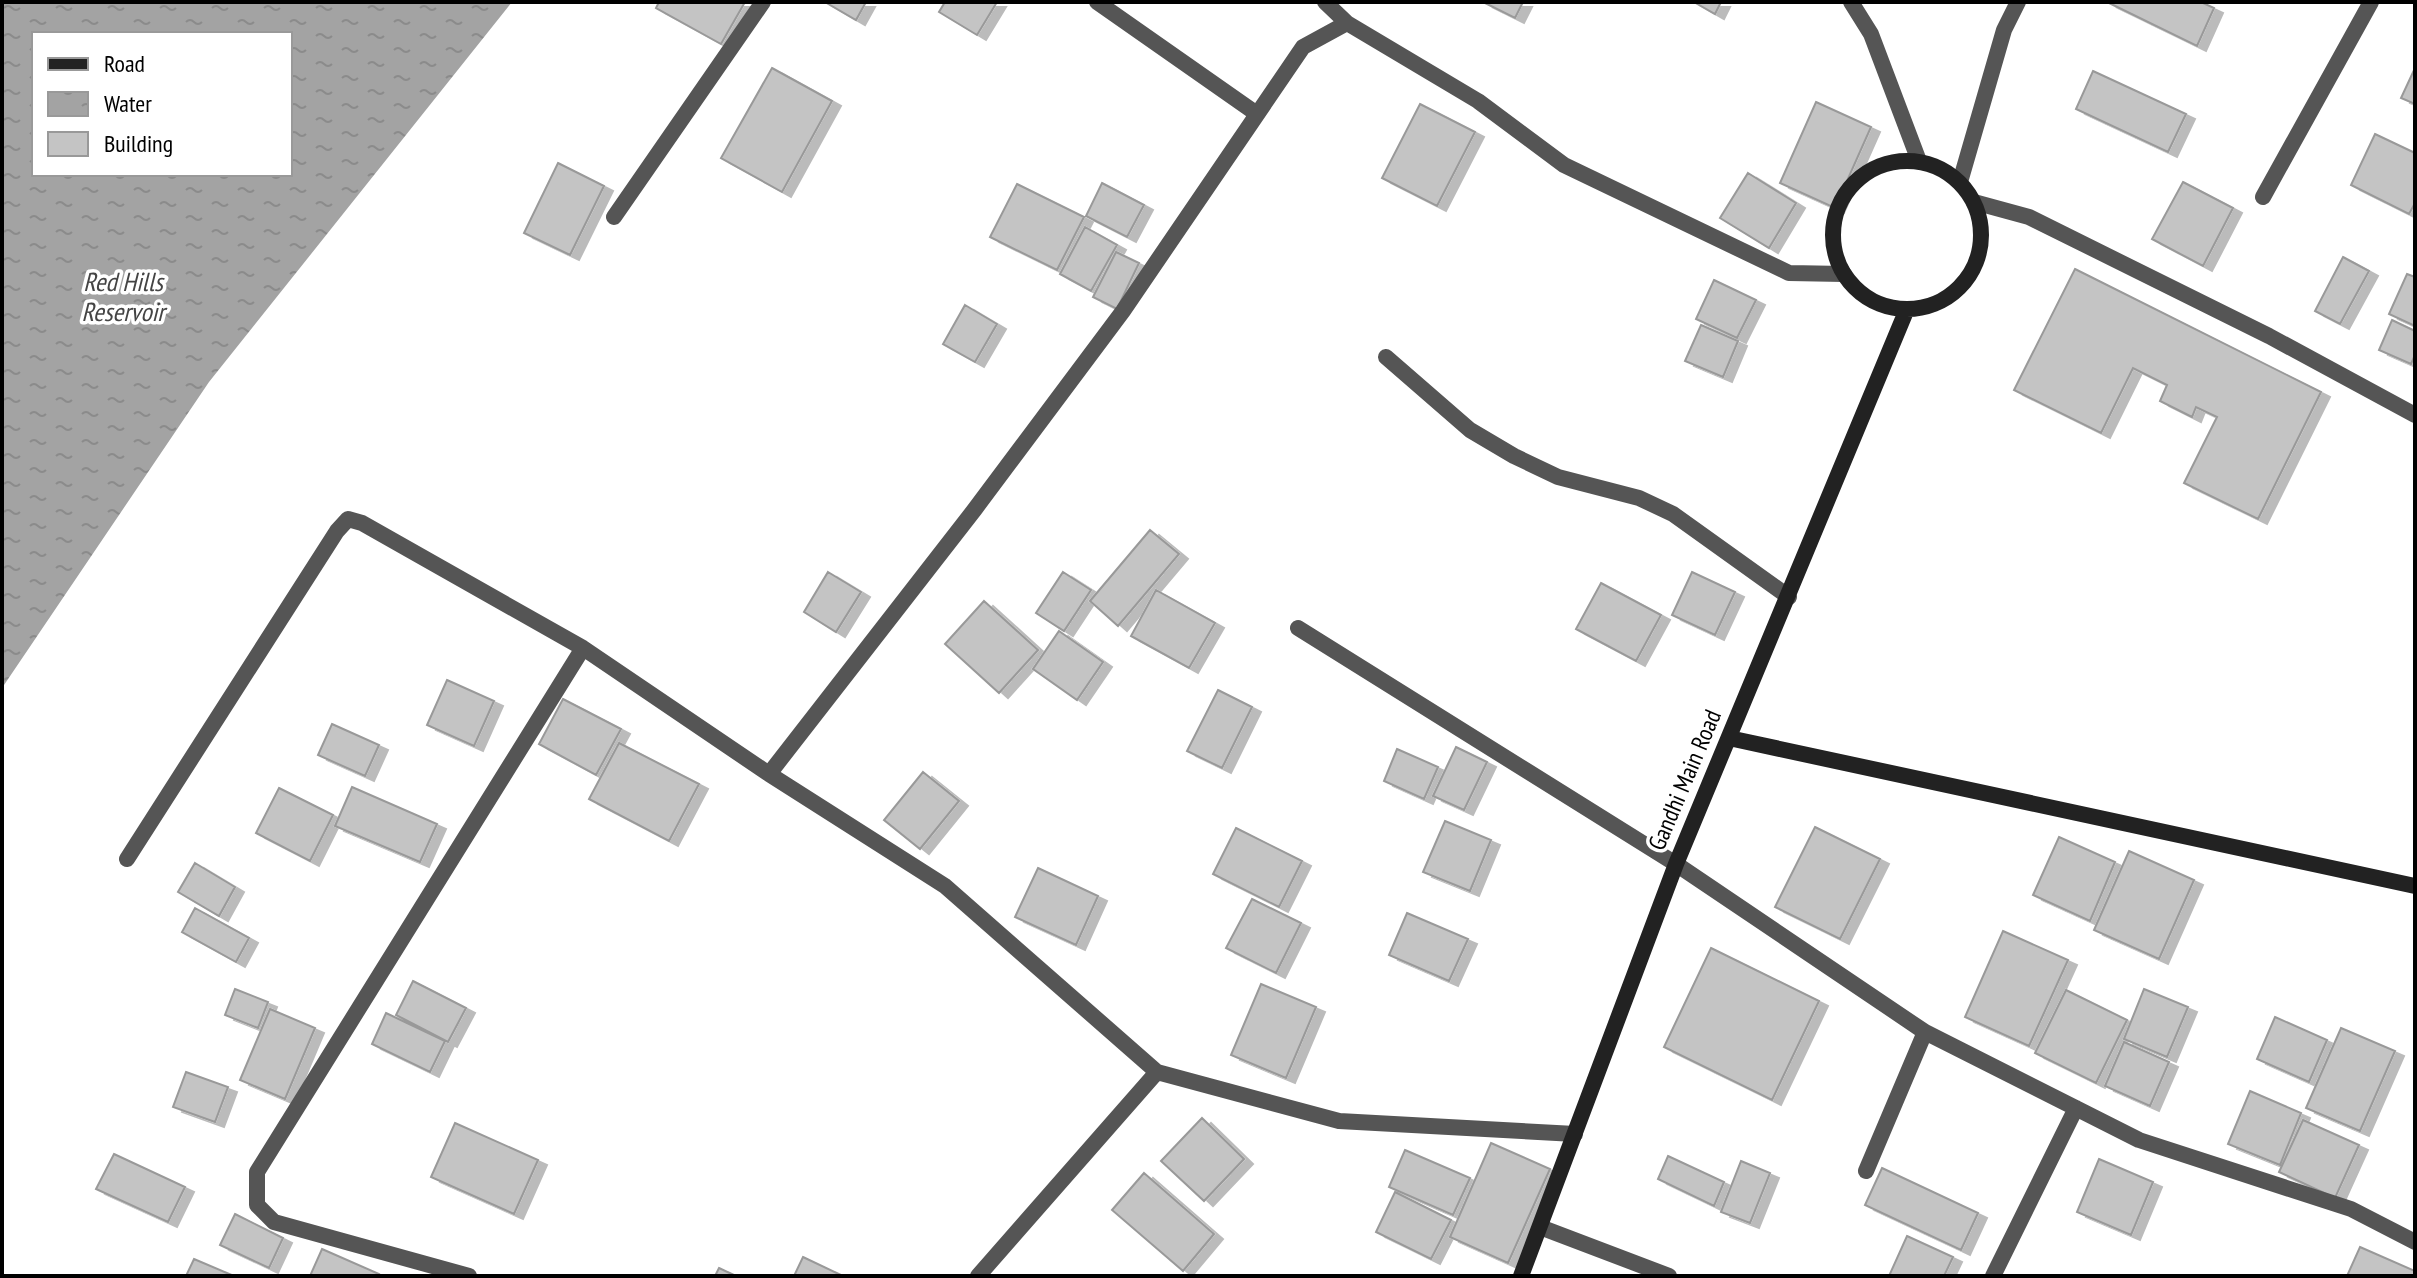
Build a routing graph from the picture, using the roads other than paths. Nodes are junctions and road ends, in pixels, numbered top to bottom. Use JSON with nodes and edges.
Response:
{"nodes":[{"id":1,"x":763,"y":2,"type":"edge"},
{"id":2,"x":1097,"y":2,"type":"edge"},
{"id":3,"x":1325,"y":2,"type":"edge"},
{"id":4,"x":1851,"y":2,"type":"edge"},
{"id":5,"x":2018,"y":2,"type":"edge"},
{"id":6,"x":2371,"y":2,"type":"edge"},
{"id":7,"x":1347,"y":23,"type":"junction"},
{"id":8,"x":1257,"y":114,"type":"junction"},
{"id":9,"x":1919,"y":161,"type":"junction"},
{"id":10,"x":1960,"y":182,"type":"junction"},
{"id":11,"x":2263,"y":197,"type":"dead end"},
{"id":12,"x":1974,"y":202,"type":"junction"},
{"id":13,"x":614,"y":217,"type":"dead end"},
{"id":14,"x":1844,"y":274,"type":"junction"},
{"id":15,"x":1907,"y":309,"type":"junction"},
{"id":16,"x":1386,"y":357,"type":"dead end"},
{"id":17,"x":2415,"y":415,"type":"edge"},
{"id":18,"x":1789,"y":597,"type":"junction"},
{"id":19,"x":1298,"y":628,"type":"dead end"},
{"id":20,"x":583,"y":648,"type":"junction"},
{"id":21,"x":1729,"y":738,"type":"junction"},
{"id":22,"x":769,"y":774,"type":"junction"},
{"id":23,"x":127,"y":859,"type":"dead end"},
{"id":24,"x":1676,"y":864,"type":"junction"},
{"id":25,"x":2415,"y":886,"type":"edge"},
{"id":26,"x":1925,"y":1032,"type":"junction"},
{"id":27,"x":1157,"y":1072,"type":"junction"},
{"id":28,"x":2076,"y":1108,"type":"junction"},
{"id":29,"x":1575,"y":1134,"type":"junction"},
{"id":30,"x":1866,"y":1171,"type":"dead end"},
{"id":31,"x":1540,"y":1227,"type":"junction"},
{"id":32,"x":2415,"y":1242,"type":"edge"},
{"id":33,"x":469,"y":1276,"type":"edge"},
{"id":34,"x":978,"y":1276,"type":"edge"},
{"id":35,"x":1521,"y":1276,"type":"edge"},
{"id":36,"x":1669,"y":1276,"type":"edge"},
{"id":37,"x":1993,"y":1276,"type":"edge"}],
"edges":[{"from":1,"to":13,"type":"street"},
{"from":2,"to":8,"type":"street"},
{"from":3,"to":7,"type":"street"},
{"from":4,"to":9,"type":"street"},
{"from":5,"to":10,"type":"street"},
{"from":6,"to":11,"type":"street"},
{"from":7,"to":8,"type":"street"},
{"from":7,"to":14,"type":"street"},
{"from":8,"to":22,"type":"street"},
{"from":9,"to":10,"type":"street"},
{"from":9,"to":14,"type":"street"},
{"from":10,"to":12,"type":"street"},
{"from":12,"to":15,"type":"street"},
{"from":12,"to":17,"type":"street"},
{"from":14,"to":15,"type":"street"},
{"from":15,"to":18,"type":"street","name":"Gandhi Main Road"},
{"from":16,"to":18,"type":"street"},
{"from":18,"to":21,"type":"street","name":"Gandhi Main Road"},
{"from":19,"to":24,"type":"street"},
{"from":20,"to":22,"type":"street"},
{"from":20,"to":23,"type":"street"},
{"from":20,"to":33,"type":"street"},
{"from":21,"to":24,"type":"street","name":"Gandhi Main Road"},
{"from":21,"to":25,"type":"street"},
{"from":22,"to":27,"type":"street"},
{"from":24,"to":26,"type":"street"},
{"from":24,"to":29,"type":"street","name":"Gandhi Main Road"},
{"from":26,"to":28,"type":"street"},
{"from":26,"to":30,"type":"street"},
{"from":27,"to":29,"type":"street"},
{"from":27,"to":34,"type":"street"},
{"from":28,"to":32,"type":"street"},
{"from":28,"to":37,"type":"street"},
{"from":29,"to":31,"type":"street","name":"Gandhi Main Road"},
{"from":31,"to":35,"type":"street","name":"Gandhi Main Road"},
{"from":31,"to":36,"type":"street"}]}
